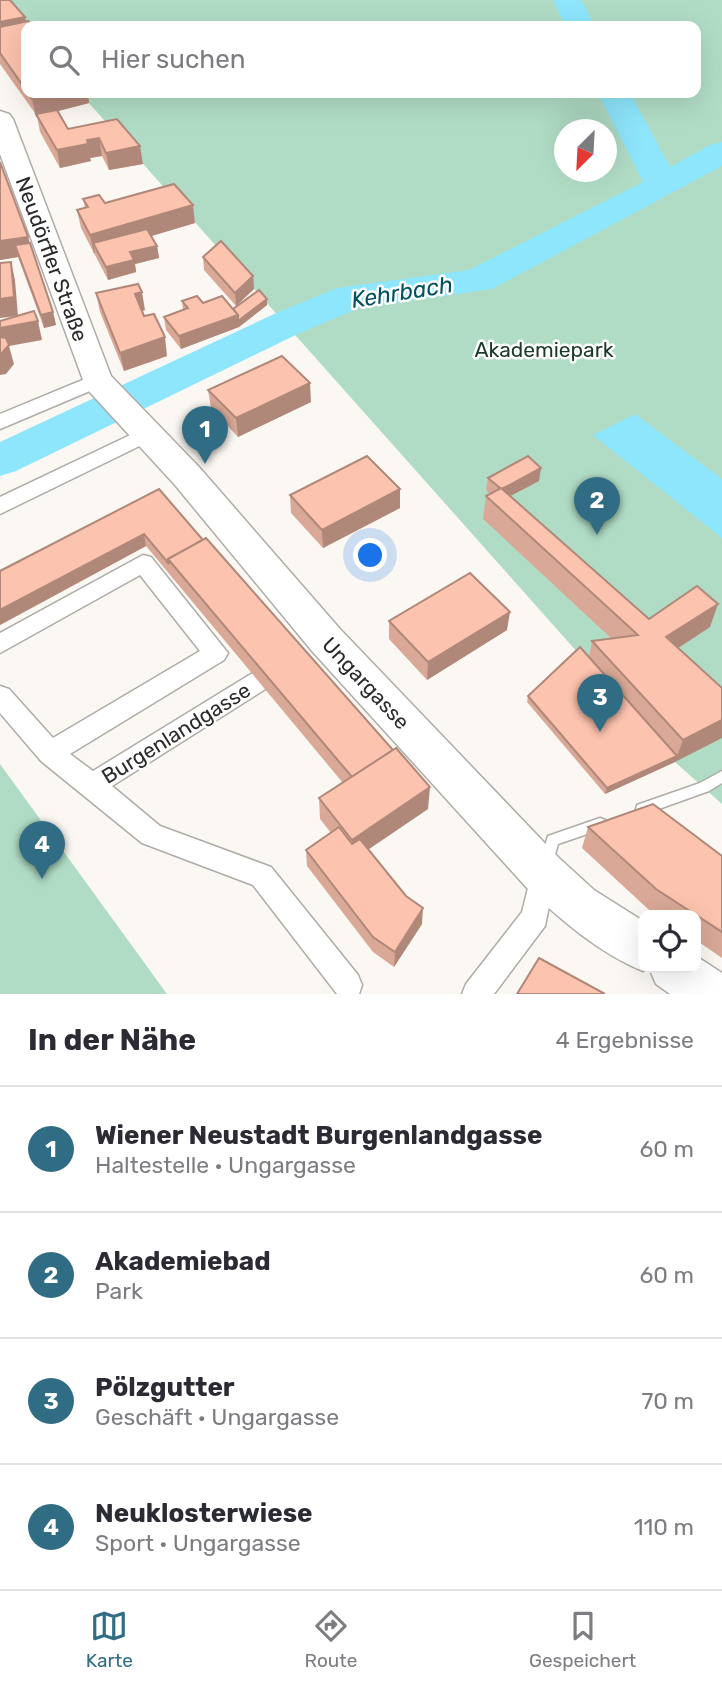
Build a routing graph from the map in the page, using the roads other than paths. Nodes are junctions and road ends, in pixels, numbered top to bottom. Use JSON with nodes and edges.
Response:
{"nodes":[{"id":1,"x":0,"y":119,"type":"edge"},
{"id":2,"x":120,"y":405,"type":"junction"},
{"id":3,"x":0,"y":422,"type":"edge"},
{"id":4,"x":0,"y":506,"type":"edge"},
{"id":5,"x":0,"y":644,"type":"edge"},
{"id":6,"x":259,"y":681,"type":"edge"},
{"id":7,"x":0,"y":696,"type":"edge"},
{"id":8,"x":50,"y":753,"type":"junction"},
{"id":9,"x":722,"y":776,"type":"edge"},
{"id":10,"x":92,"y":785,"type":"junction"},
{"id":11,"x":543,"y":873,"type":"junction"},
{"id":12,"x":638,"y":945,"type":"edge"},
{"id":13,"x":680,"y":973,"type":"edge"},
{"id":14,"x":348,"y":985,"type":"dead end"},
{"id":15,"x":476,"y":994,"type":"edge"},
{"id":16,"x":712,"y":994,"type":"edge"}],
"edges":[{"from":1,"to":2,"type":"main road","name":"Neudörfler Straße"},
{"from":2,"to":3,"type":"street"},
{"from":2,"to":4,"type":"street"},
{"from":2,"to":11,"type":"main road","name":"Ungargasse"},
{"from":5,"to":8,"type":"street"},
{"from":6,"to":10,"type":"street","name":"Burgenlandgasse"},
{"from":7,"to":8,"type":"street"},
{"from":8,"to":10,"type":"street"},
{"from":9,"to":11,"type":"lane"},
{"from":10,"to":14,"type":"street"},
{"from":11,"to":12,"type":"main road","name":"Ungargasse"},
{"from":11,"to":15,"type":"street"},
{"from":13,"to":16,"type":"main road"}]}
